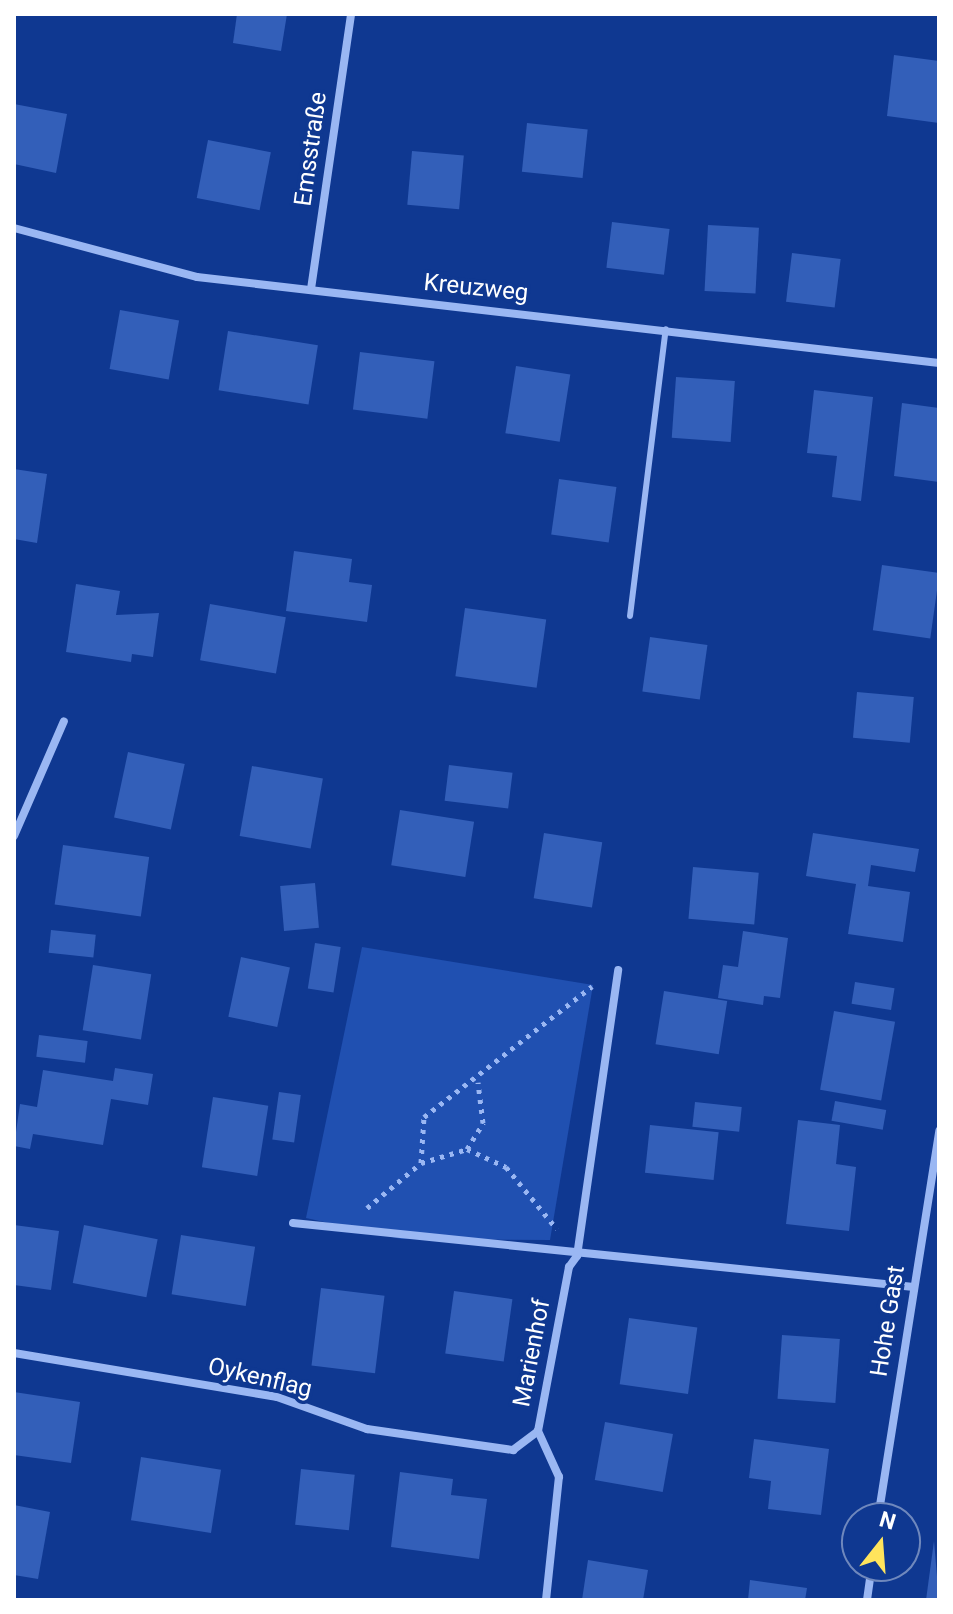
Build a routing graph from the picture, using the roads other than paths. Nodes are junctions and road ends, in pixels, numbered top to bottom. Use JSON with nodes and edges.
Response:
{"nodes":[{"id":1,"x":351,"y":14,"type":"edge"},
{"id":2,"x":14,"y":228,"type":"edge"},
{"id":3,"x":311,"y":289,"type":"junction"},
{"id":4,"x":666,"y":329,"type":"junction"},
{"id":5,"x":939,"y":363,"type":"edge"},
{"id":6,"x":630,"y":616,"type":"dead end"},
{"id":7,"x":64,"y":721,"type":"dead end"},
{"id":8,"x":14,"y":836,"type":"edge"},
{"id":9,"x":618,"y":970,"type":"road end"},
{"id":10,"x":939,"y":1131,"type":"edge"},
{"id":11,"x":293,"y":1223,"type":"dead end"},
{"id":12,"x":577,"y":1256,"type":"junction"},
{"id":13,"x":914,"y":1287,"type":"junction"},
{"id":14,"x":14,"y":1353,"type":"edge"},
{"id":15,"x":538,"y":1431,"type":"junction"},
{"id":16,"x":880,"y":1502,"type":"edge"},
{"id":17,"x":546,"y":1600,"type":"edge"}],
"edges":[{"from":1,"to":3,"type":"street","name":"Emsstraße"},
{"from":2,"to":3,"type":"street","name":"Kreuzweg"},
{"from":3,"to":4,"type":"street","name":"Kreuzweg"},
{"from":4,"to":5,"type":"street","name":"Kreuzweg"},
{"from":4,"to":6,"type":"lane"},
{"from":7,"to":8,"type":"street"},
{"from":9,"to":12,"type":"street","name":"Marienhof"},
{"from":10,"to":13,"type":"street","name":"Hohe Gast"},
{"from":11,"to":12,"type":"street"},
{"from":12,"to":13,"type":"street"},
{"from":12,"to":15,"type":"street","name":"Marienhof"},
{"from":13,"to":16,"type":"street","name":"Hohe Gast"},
{"from":14,"to":15,"type":"street","name":"Oykenflag"},
{"from":15,"to":17,"type":"street","name":"Marienhof"}]}
